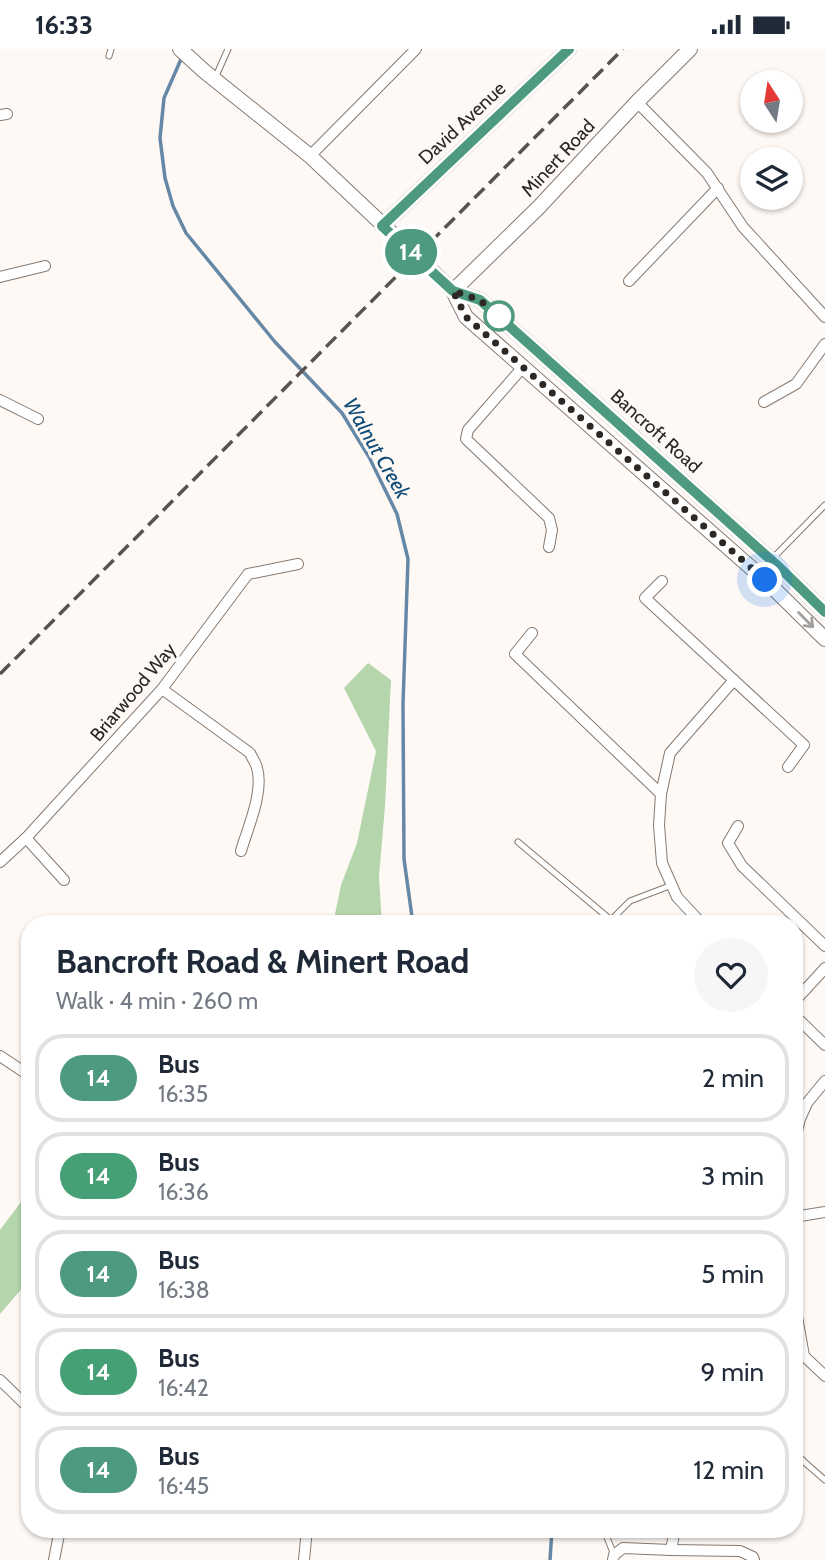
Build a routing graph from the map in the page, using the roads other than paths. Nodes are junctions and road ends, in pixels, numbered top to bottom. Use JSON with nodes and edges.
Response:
{"nodes":[{"id":1,"x":111,"y":49,"type":"edge"},
{"id":2,"x":180,"y":49,"type":"edge"},
{"id":3,"x":228,"y":49,"type":"edge"},
{"id":4,"x":416,"y":49,"type":"edge"},
{"id":5,"x":569,"y":49,"type":"edge"},
{"id":6,"x":690,"y":49,"type":"edge"},
{"id":7,"x":109,"y":56,"type":"dead end"},
{"id":8,"x":209,"y":75,"type":"junction"},
{"id":9,"x":637,"y":102,"type":"junction"},
{"id":10,"x":310,"y":156,"type":"junction"},
{"id":11,"x":718,"y":188,"type":"junction"},
{"id":12,"x":382,"y":226,"type":"junction"},
{"id":13,"x":45,"y":266,"type":"dead end"},
{"id":14,"x":0,"y":277,"type":"edge"},
{"id":15,"x":629,"y":281,"type":"dead end"},
{"id":16,"x":453,"y":291,"type":"junction"},
{"id":17,"x":825,"y":317,"type":"edge"},
{"id":18,"x":825,"y":344,"type":"edge"},
{"id":19,"x":523,"y":367,"type":"junction"},
{"id":20,"x":0,"y":400,"type":"edge"},
{"id":21,"x":764,"y":402,"type":"dead end"},
{"id":22,"x":38,"y":419,"type":"dead end"},
{"id":23,"x":825,"y":505,"type":"edge"},
{"id":24,"x":549,"y":547,"type":"dead end"},
{"id":25,"x":771,"y":560,"type":"junction"},
{"id":26,"x":298,"y":564,"type":"dead end"},
{"id":27,"x":662,"y":581,"type":"dead end"},
{"id":28,"x":825,"y":612,"type":"edge"},
{"id":29,"x":532,"y":633,"type":"dead end"},
{"id":30,"x":825,"y":639,"type":"edge"},
{"id":31,"x":734,"y":680,"type":"junction"},
{"id":32,"x":162,"y":689,"type":"junction"},
{"id":33,"x":788,"y":767,"type":"dead end"},
{"id":34,"x":661,"y":794,"type":"junction"},
{"id":35,"x":738,"y":826,"type":"dead end"},
{"id":36,"x":26,"y":838,"type":"junction"},
{"id":37,"x":518,"y":842,"type":"dead end"},
{"id":38,"x":242,"y":851,"type":"dead end"},
{"id":39,"x":0,"y":862,"type":"edge"},
{"id":40,"x":64,"y":880,"type":"dead end"},
{"id":41,"x":672,"y":885,"type":"junction"},
{"id":42,"x":601,"y":915,"type":"edge"},
{"id":43,"x":616,"y":915,"type":"edge"},
{"id":44,"x":694,"y":915,"type":"edge"},
{"id":45,"x":793,"y":915,"type":"edge"},
{"id":46,"x":803,"y":925,"type":"edge"},
{"id":47,"x":825,"y":946,"type":"edge"},
{"id":48,"x":825,"y":968,"type":"edge"},
{"id":49,"x":803,"y":992,"type":"edge"},
{"id":50,"x":803,"y":1024,"type":"edge"},
{"id":51,"x":825,"y":1045,"type":"edge"},
{"id":52,"x":0,"y":1056,"type":"edge"},
{"id":53,"x":21,"y":1070,"type":"edge"},
{"id":54,"x":825,"y":1081,"type":"edge"},
{"id":55,"x":803,"y":1112,"type":"edge"},
{"id":56,"x":825,"y":1212,"type":"edge"},
{"id":57,"x":803,"y":1216,"type":"edge"},
{"id":58,"x":803,"y":1350,"type":"edge"},
{"id":59,"x":804,"y":1356,"type":"joint"},
{"id":60,"x":824,"y":1374,"type":"edge"},
{"id":61,"x":0,"y":1380,"type":"edge"},
{"id":62,"x":21,"y":1400,"type":"edge"},
{"id":63,"x":803,"y":1460,"type":"edge"},
{"id":64,"x":825,"y":1480,"type":"edge"},
{"id":65,"x":59,"y":1538,"type":"edge"},
{"id":66,"x":306,"y":1538,"type":"edge"},
{"id":67,"x":607,"y":1538,"type":"edge"},
{"id":68,"x":673,"y":1538,"type":"edge"},
{"id":69,"x":671,"y":1550,"type":"junction"},
{"id":70,"x":614,"y":1558,"type":"edge"},
{"id":71,"x":54,"y":1560,"type":"edge"},
{"id":72,"x":304,"y":1560,"type":"edge"},
{"id":73,"x":754,"y":1560,"type":"edge"}],
"edges":[{"from":1,"to":7,"type":"lane"},
{"from":2,"to":8,"type":"street","name":"Bancroft Road"},
{"from":3,"to":8,"type":"lane"},
{"from":4,"to":10,"type":"street"},
{"from":5,"to":12,"type":"street","name":"David Avenue"},
{"from":6,"to":9,"type":"street","name":"Minert Road"},
{"from":8,"to":10,"type":"street","name":"Bancroft Road"},
{"from":9,"to":11,"type":"street"},
{"from":9,"to":16,"type":"street","name":"Minert Road"},
{"from":10,"to":12,"type":"street","name":"Bancroft Road"},
{"from":11,"to":15,"type":"street"},
{"from":11,"to":17,"type":"street"},
{"from":12,"to":16,"type":"street","name":"Bancroft Road"},
{"from":13,"to":14,"type":"street"},
{"from":16,"to":19,"type":"street","name":"Bancroft Road"},
{"from":16,"to":25,"type":"street","name":"Bancroft Road"},
{"from":18,"to":21,"type":"street"},
{"from":19,"to":24,"type":"street"},
{"from":19,"to":30,"type":"street","name":"Bancroft Road","one_way":true},
{"from":20,"to":22,"type":"street"},
{"from":23,"to":25,"type":"lane"},
{"from":25,"to":28,"type":"street","name":"Bancroft Road"},
{"from":26,"to":32,"type":"street","name":"Briarwood Way"},
{"from":27,"to":31,"type":"street"},
{"from":29,"to":34,"type":"street"},
{"from":31,"to":33,"type":"street"},
{"from":31,"to":34,"type":"street"},
{"from":32,"to":36,"type":"street","name":"Briarwood Way"},
{"from":32,"to":38,"type":"street"},
{"from":34,"to":41,"type":"street"},
{"from":35,"to":45,"type":"street"},
{"from":36,"to":39,"type":"street","name":"Briarwood Way"},
{"from":36,"to":40,"type":"street"},
{"from":37,"to":42,"type":"lane"},
{"from":41,"to":43,"type":"lane"},
{"from":41,"to":44,"type":"street"},
{"from":46,"to":47,"type":"street"},
{"from":48,"to":49,"type":"street"},
{"from":50,"to":51,"type":"street"},
{"from":52,"to":53,"type":"street"},
{"from":54,"to":55,"type":"street"},
{"from":56,"to":57,"type":"street"},
{"from":58,"to":59,"type":"street"},
{"from":59,"to":60,"type":"street"},
{"from":61,"to":62,"type":"street"},
{"from":63,"to":64,"type":"lane"},
{"from":65,"to":71,"type":"street"},
{"from":66,"to":72,"type":"street"},
{"from":67,"to":70,"type":"lane"},
{"from":68,"to":69,"type":"street"},
{"from":69,"to":70,"type":"street"},
{"from":69,"to":73,"type":"street"}]}
